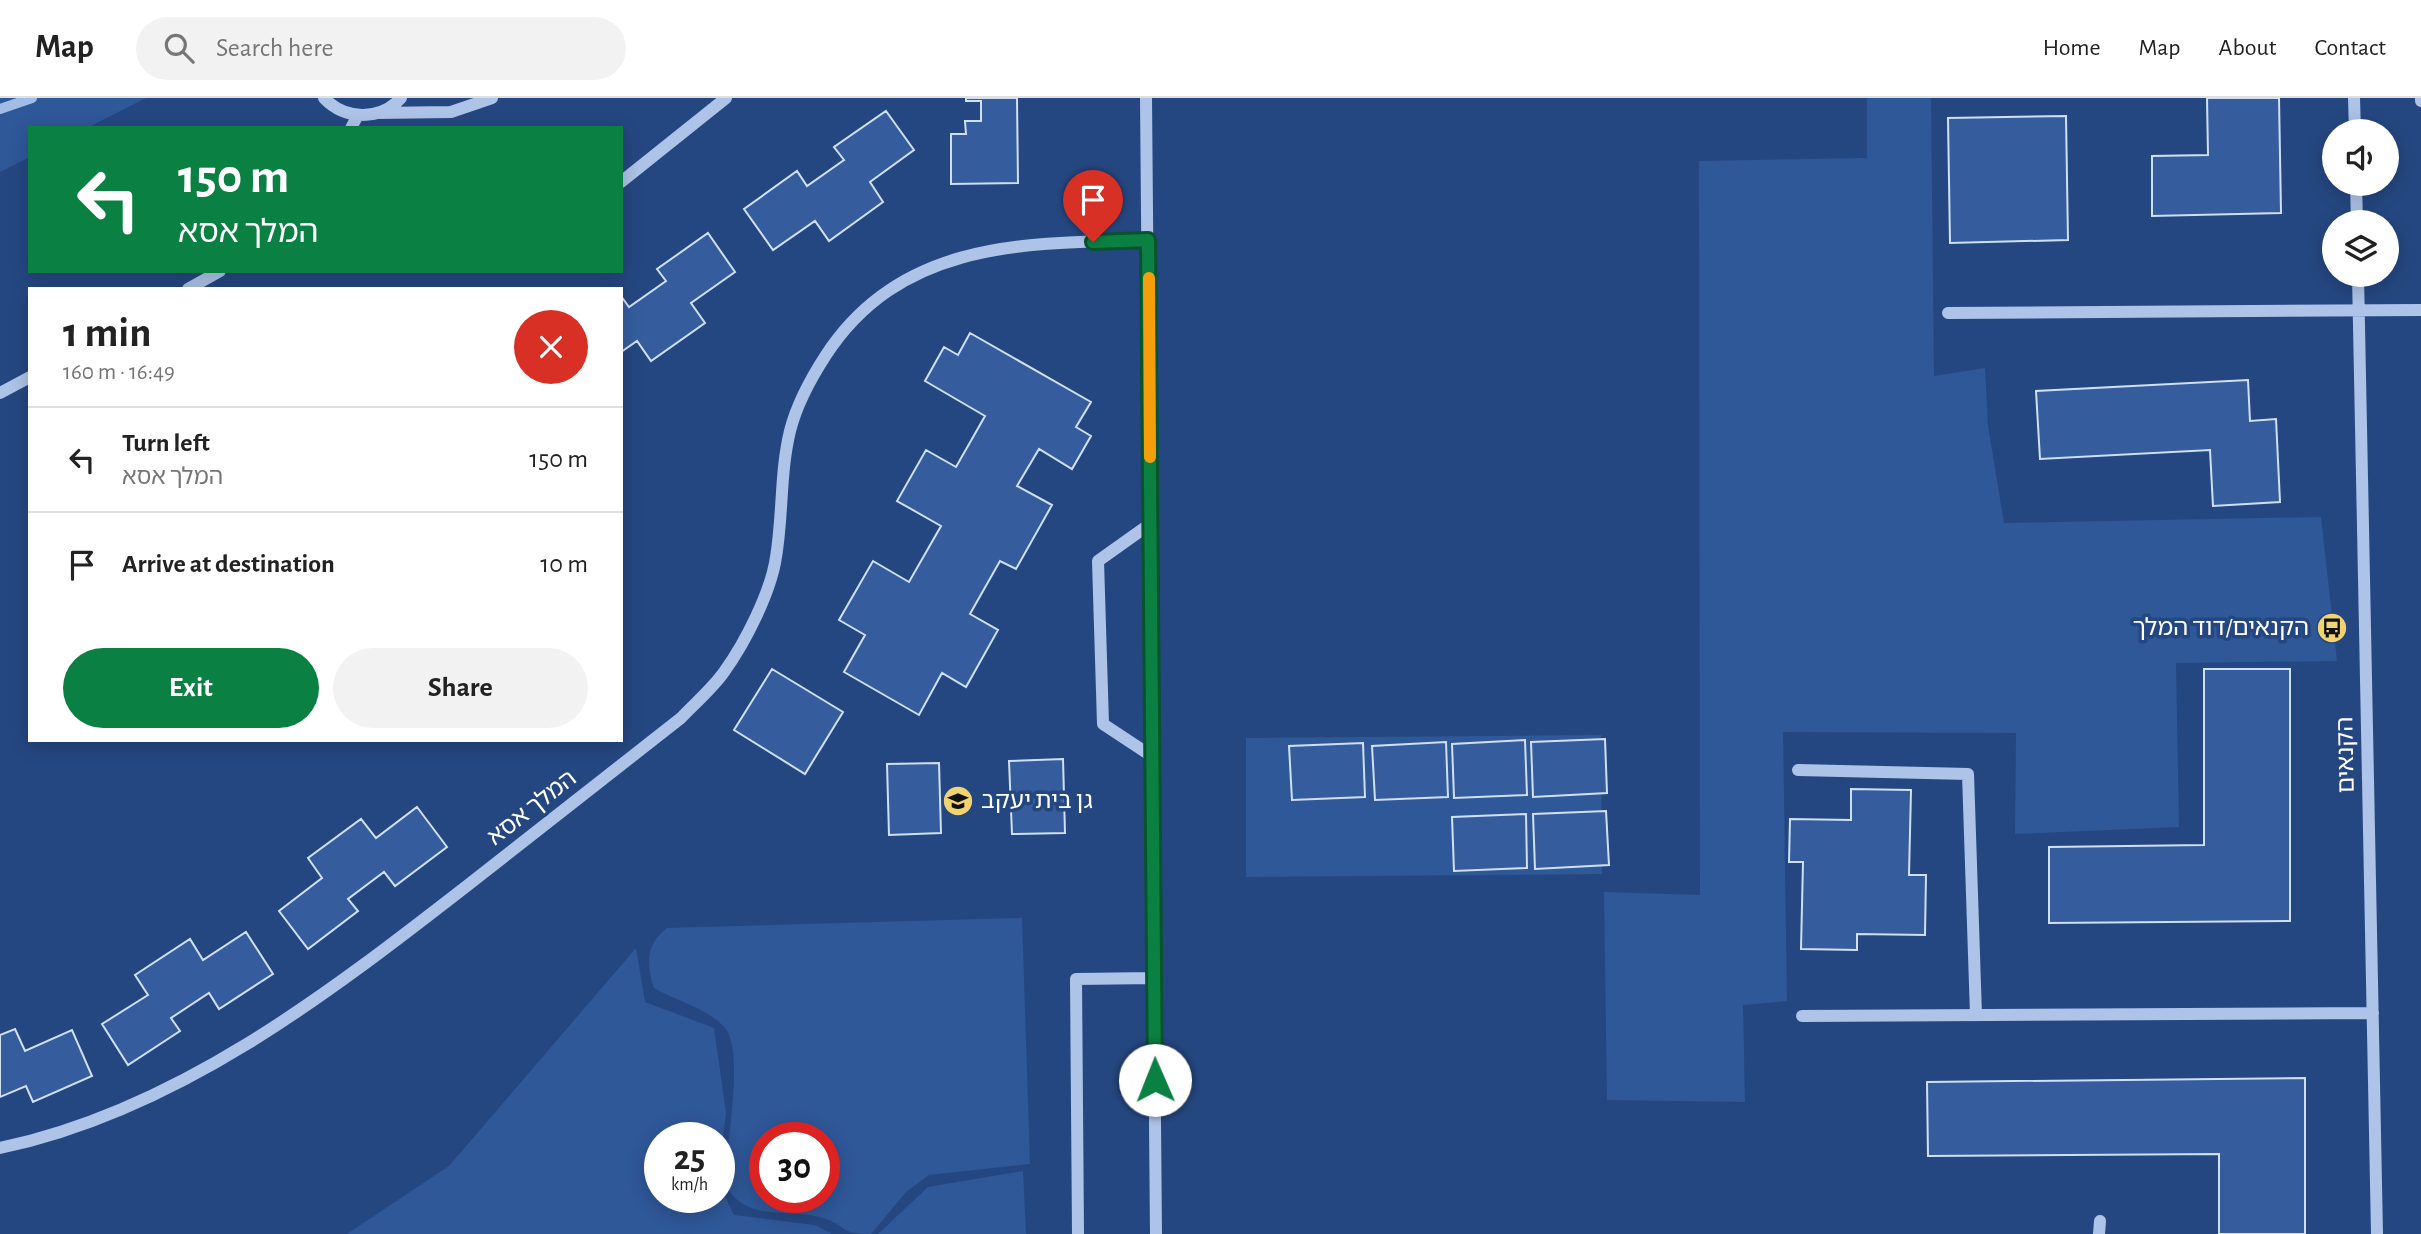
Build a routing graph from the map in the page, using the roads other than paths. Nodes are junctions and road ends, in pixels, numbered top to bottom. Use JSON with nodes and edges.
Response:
{"nodes":[{"id":1,"x":324,"y":98,"type":"edge"},
{"id":2,"x":401,"y":98,"type":"edge"},
{"id":3,"x":492,"y":98,"type":"edge"},
{"id":4,"x":726,"y":98,"type":"edge"},
{"id":5,"x":1146,"y":98,"type":"edge"},
{"id":6,"x":2354,"y":98,"type":"edge"},
{"id":7,"x":377,"y":113,"type":"junction"},
{"id":8,"x":358,"y":115,"type":"junction"},
{"id":9,"x":2355,"y":119,"type":"edge"},
{"id":10,"x":352,"y":126,"type":"edge"},
{"id":11,"x":623,"y":180,"type":"edge"},
{"id":12,"x":1148,"y":240,"type":"junction"},
{"id":13,"x":216,"y":273,"type":"edge"},
{"id":14,"x":192,"y":287,"type":"edge"},
{"id":15,"x":2358,"y":287,"type":"edge"},
{"id":16,"x":2358,"y":309,"type":"junction"},
{"id":17,"x":2421,"y":310,"type":"edge"},
{"id":18,"x":1948,"y":313,"type":"dead end"},
{"id":19,"x":28,"y":378,"type":"edge"},
{"id":20,"x":0,"y":393,"type":"edge"},
{"id":21,"x":1150,"y":524,"type":"junction"},
{"id":22,"x":1153,"y":757,"type":"junction"},
{"id":23,"x":1798,"y":769,"type":"dead end"},
{"id":24,"x":1154,"y":978,"type":"junction"},
{"id":25,"x":2373,"y":1013,"type":"junction"},
{"id":26,"x":1976,"y":1015,"type":"junction"},
{"id":27,"x":1802,"y":1016,"type":"dead end"},
{"id":28,"x":0,"y":1148,"type":"edge"},
{"id":29,"x":1078,"y":1234,"type":"edge"},
{"id":30,"x":1156,"y":1234,"type":"edge"},
{"id":31,"x":2377,"y":1234,"type":"edge"}],
"edges":[{"from":1,"to":8,"type":"street"},
{"from":2,"to":7,"type":"street"},
{"from":3,"to":7,"type":"street"},
{"from":4,"to":11,"type":"street"},
{"from":5,"to":12,"type":"street"},
{"from":6,"to":9,"type":"street"},
{"from":7,"to":8,"type":"street"},
{"from":8,"to":10,"type":"street"},
{"from":12,"to":21,"type":"street"},
{"from":12,"to":28,"type":"street","name":"המלך אסא"},
{"from":13,"to":14,"type":"street"},
{"from":15,"to":16,"type":"street","name":"הקנאים"},
{"from":16,"to":17,"type":"street"},
{"from":16,"to":18,"type":"street"},
{"from":16,"to":25,"type":"street","name":"הקנאים"},
{"from":19,"to":20,"type":"street"},
{"from":21,"to":22,"type":"street"},
{"from":21,"to":22,"type":"street"},
{"from":22,"to":24,"type":"street"},
{"from":23,"to":26,"type":"street"},
{"from":24,"to":29,"type":"street"},
{"from":24,"to":30,"type":"street"},
{"from":25,"to":26,"type":"street"},
{"from":25,"to":31,"type":"street","name":"הקנאים"},
{"from":26,"to":27,"type":"street"}]}
